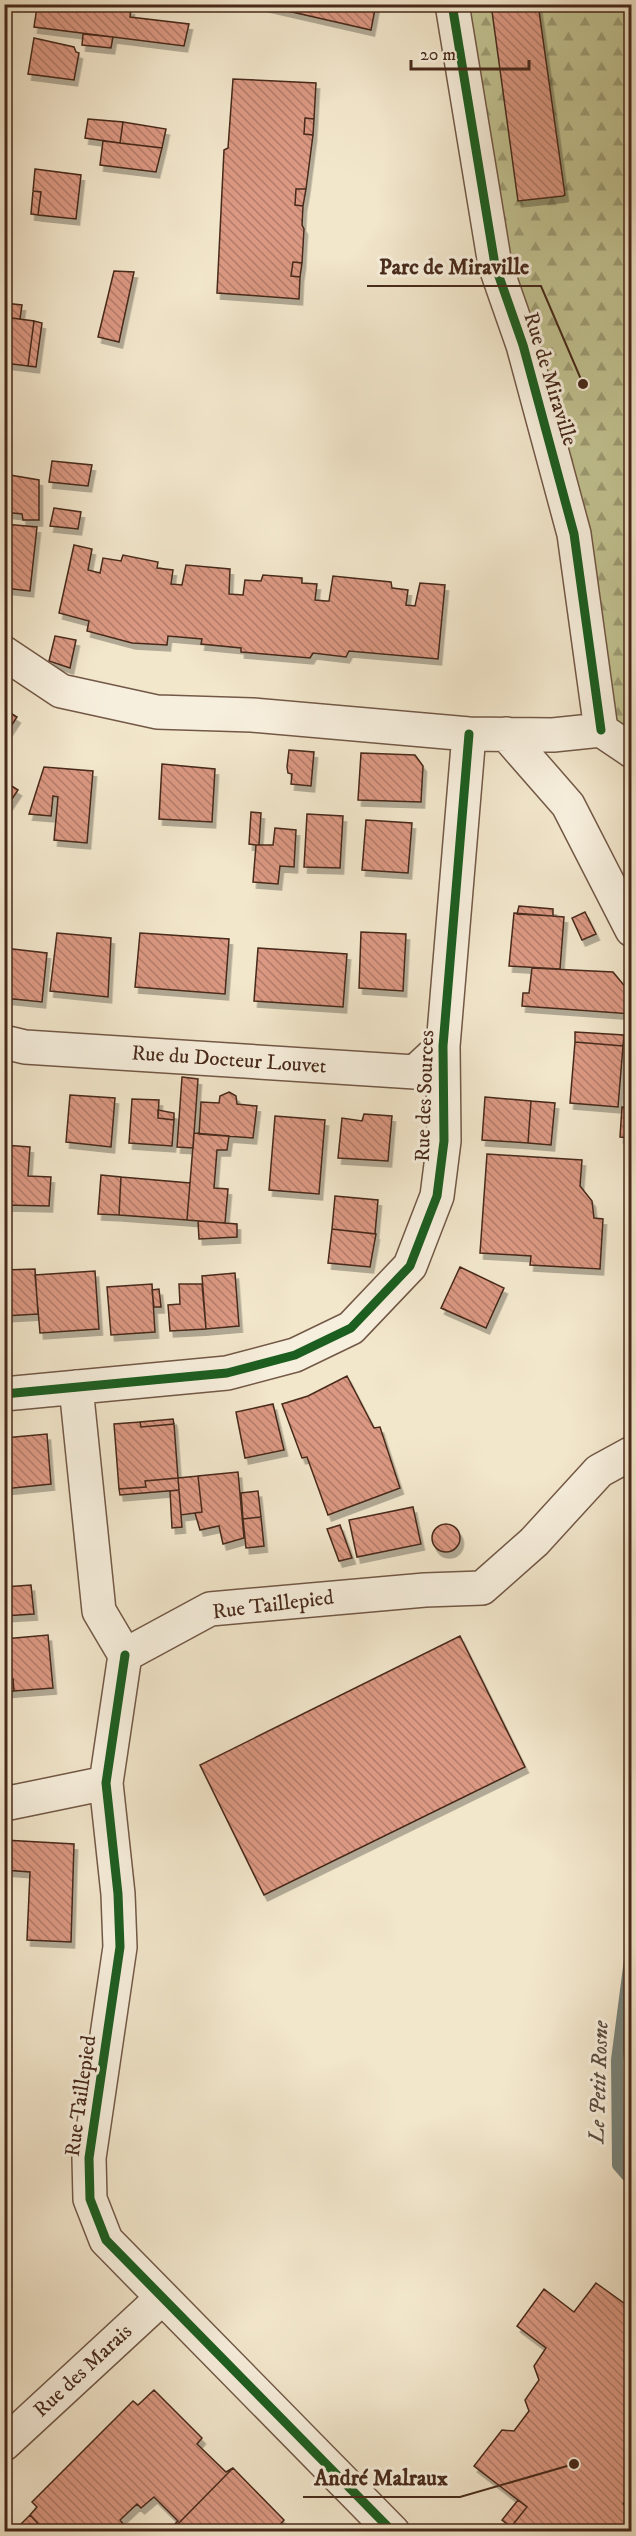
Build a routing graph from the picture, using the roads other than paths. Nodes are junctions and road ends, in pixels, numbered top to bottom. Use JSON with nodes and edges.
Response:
{"nodes":[{"id":1,"x":452,"y":4,"type":"edge"},
{"id":2,"x":4,"y":653,"type":"edge"},
{"id":3,"x":601,"y":730,"type":"junction"},
{"id":4,"x":469,"y":734,"type":"junction"},
{"id":5,"x":506,"y":734,"type":"junction"},
{"id":6,"x":632,"y":751,"type":"edge"},
{"id":7,"x":632,"y":930,"type":"edge"},
{"id":8,"x":4,"y":1042,"type":"edge"},
{"id":9,"x":443,"y":1046,"type":"junction"},
{"id":10,"x":76,"y":1387,"type":"junction"},
{"id":11,"x":4,"y":1394,"type":"edge"},
{"id":12,"x":632,"y":1453,"type":"edge"},
{"id":13,"x":125,"y":1655,"type":"junction"},
{"id":14,"x":106,"y":1783,"type":"junction"},
{"id":15,"x":4,"y":1804,"type":"edge"},
{"id":16,"x":162,"y":2298,"type":"junction"},
{"id":17,"x":4,"y":2444,"type":"edge"},
{"id":18,"x":393,"y":2532,"type":"edge"}],
"edges":[{"from":1,"to":3,"type":"street","name":"Rue de Miraville"},
{"from":2,"to":4,"type":"street"},
{"from":3,"to":5,"type":"street"},
{"from":3,"to":6,"type":"street"},
{"from":4,"to":5,"type":"street"},
{"from":4,"to":9,"type":"street","name":"Rue des Sources"},
{"from":5,"to":7,"type":"street"},
{"from":8,"to":9,"type":"street","name":"Rue du Docteur Louvet"},
{"from":9,"to":10,"type":"street","name":"Rue des Sources"},
{"from":10,"to":11,"type":"street","name":"Rue des Sources"},
{"from":10,"to":13,"type":"street"},
{"from":12,"to":13,"type":"street","name":"Rue Taillepied"},
{"from":13,"to":14,"type":"street","name":"Rue Taillepied"},
{"from":14,"to":15,"type":"street"},
{"from":14,"to":16,"type":"street","name":"Rue Taillepied"},
{"from":16,"to":17,"type":"street","name":"Rue des Marais"},
{"from":16,"to":18,"type":"street","name":"Rue Taillepied"}]}
